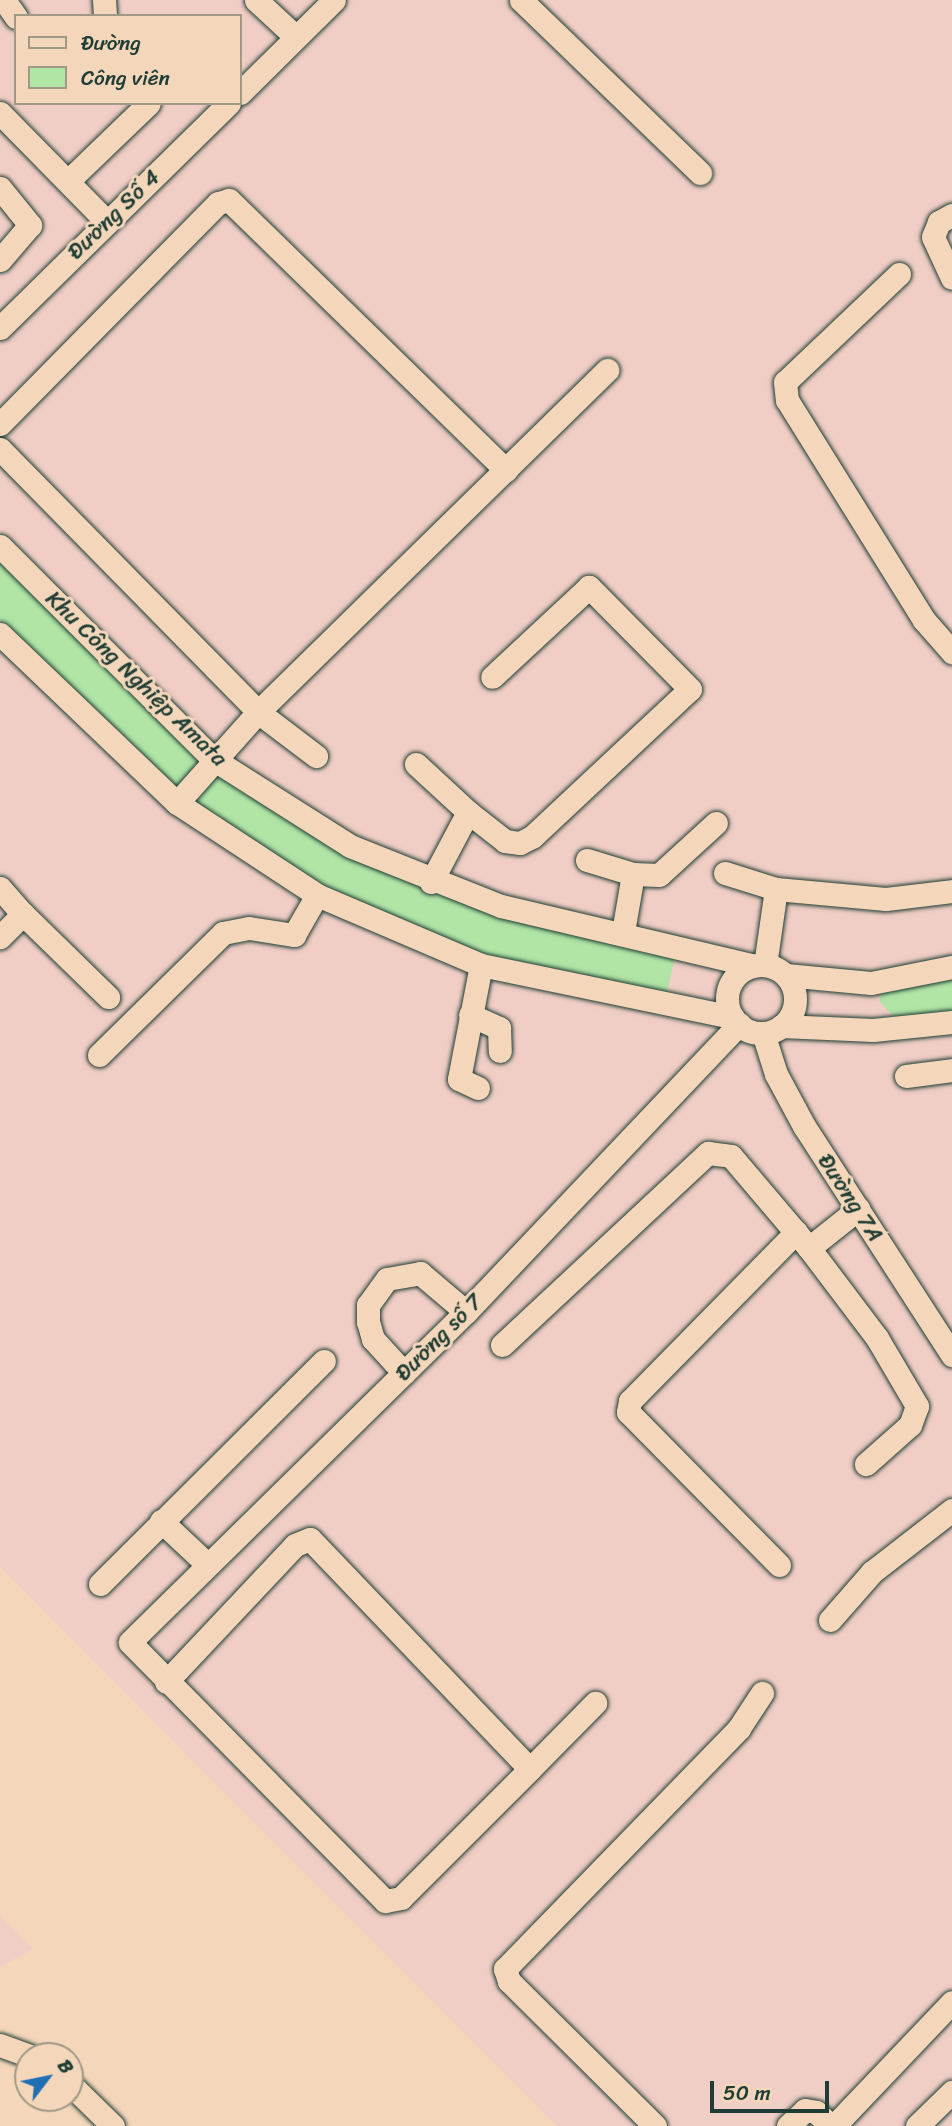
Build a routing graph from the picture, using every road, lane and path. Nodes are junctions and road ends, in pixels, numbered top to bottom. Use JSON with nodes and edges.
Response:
{"nodes":[{"id":1,"x":256,"y":0,"type":"edge"},
{"id":2,"x":334,"y":0,"type":"edge"},
{"id":3,"x":521,"y":0,"type":"edge"},
{"id":4,"x":296,"y":37,"type":"junction"},
{"id":5,"x":242,"y":91,"type":"edge"},
{"id":6,"x":147,"y":105,"type":"edge"},
{"id":7,"x":227,"y":105,"type":"edge"},
{"id":8,"x":0,"y":113,"type":"edge"},
{"id":9,"x":700,"y":173,"type":"dead end"},
{"id":10,"x":68,"y":181,"type":"junction"},
{"id":11,"x":0,"y":188,"type":"edge"},
{"id":12,"x":952,"y":215,"type":"edge"},
{"id":13,"x":107,"y":222,"type":"junction"},
{"id":14,"x":0,"y":260,"type":"edge"},
{"id":15,"x":899,"y":274,"type":"dead end"},
{"id":16,"x":952,"y":278,"type":"edge"},
{"id":17,"x":0,"y":328,"type":"edge"},
{"id":18,"x":607,"y":370,"type":"dead end"},
{"id":19,"x":0,"y":424,"type":"edge"},
{"id":20,"x":0,"y":449,"type":"edge"},
{"id":21,"x":506,"y":470,"type":"junction"},
{"id":22,"x":0,"y":546,"type":"edge"},
{"id":23,"x":0,"y":634,"type":"edge"},
{"id":24,"x":952,"y":652,"type":"edge"},
{"id":25,"x":492,"y":677,"type":"dead end"},
{"id":26,"x":258,"y":712,"type":"junction"},
{"id":27,"x":316,"y":756,"type":"dead end"},
{"id":28,"x":213,"y":759,"type":"junction"},
{"id":29,"x":416,"y":764,"type":"dead end"},
{"id":30,"x":177,"y":803,"type":"junction"},
{"id":31,"x":468,"y":812,"type":"junction"},
{"id":32,"x":716,"y":823,"type":"dead end"},
{"id":33,"x":587,"y":860,"type":"dead end"},
{"id":34,"x":725,"y":873,"type":"dead end"},
{"id":35,"x":633,"y":874,"type":"junction"},
{"id":36,"x":431,"y":882,"type":"junction"},
{"id":37,"x":0,"y":888,"type":"edge"},
{"id":38,"x":776,"y":889,"type":"junction"},
{"id":39,"x":952,"y":891,"type":"edge"},
{"id":40,"x":317,"y":895,"type":"junction"},
{"id":41,"x":23,"y":914,"type":"junction"},
{"id":42,"x":623,"y":932,"type":"junction"},
{"id":43,"x":0,"y":937,"type":"edge"},
{"id":44,"x":481,"y":965,"type":"junction"},
{"id":45,"x":759,"y":965,"type":"junction"},
{"id":46,"x":952,"y":967,"type":"edge"},
{"id":47,"x":786,"y":975,"type":"junction"},
{"id":48,"x":108,"y":997,"type":"dead end"},
{"id":49,"x":470,"y":1015,"type":"junction"},
{"id":50,"x":736,"y":1021,"type":"junction"},
{"id":51,"x":952,"y":1022,"type":"edge"},
{"id":52,"x":772,"y":1029,"type":"junction"},
{"id":53,"x":500,"y":1051,"type":"dead end"},
{"id":54,"x":99,"y":1055,"type":"dead end"},
{"id":55,"x":952,"y":1070,"type":"edge"},
{"id":56,"x":906,"y":1076,"type":"dead end"},
{"id":57,"x":478,"y":1088,"type":"dead end"},
{"id":58,"x":858,"y":1209,"type":"junction"},
{"id":59,"x":802,"y":1240,"type":"junction"},
{"id":60,"x":466,"y":1312,"type":"junction"},
{"id":61,"x":502,"y":1345,"type":"dead end"},
{"id":62,"x":952,"y":1355,"type":"edge"},
{"id":63,"x":324,"y":1360,"type":"dead end"},
{"id":64,"x":404,"y":1373,"type":"junction"},
{"id":65,"x":866,"y":1464,"type":"dead end"},
{"id":66,"x":952,"y":1510,"type":"edge"},
{"id":67,"x":161,"y":1521,"type":"junction"},
{"id":68,"x":208,"y":1565,"type":"junction"},
{"id":69,"x":779,"y":1565,"type":"dead end"},
{"id":70,"x":100,"y":1584,"type":"dead end"},
{"id":71,"x":830,"y":1620,"type":"dead end"},
{"id":72,"x":166,"y":1682,"type":"junction"},
{"id":73,"x":762,"y":1693,"type":"dead end"},
{"id":74,"x":595,"y":1703,"type":"dead end"},
{"id":75,"x":530,"y":1769,"type":"junction"},
{"id":76,"x":952,"y":2002,"type":"edge"},
{"id":77,"x":952,"y":2092,"type":"edge"},
{"id":78,"x":84,"y":2098,"type":"edge"},
{"id":79,"x":931,"y":2121,"type":"edge"},
{"id":80,"x":113,"y":2126,"type":"edge"},
{"id":81,"x":655,"y":2126,"type":"edge"},
{"id":82,"x":788,"y":2126,"type":"edge"},
{"id":83,"x":833,"y":2126,"type":"edge"}],
"edges":[{"from":1,"to":4,"type":"street"},
{"from":2,"to":4,"type":"street"},
{"from":3,"to":9,"type":"street"},
{"from":4,"to":5,"type":"street"},
{"from":6,"to":10,"type":"street"},
{"from":7,"to":13,"type":"street","name":"Đường Số 4"},
{"from":8,"to":10,"type":"street"},
{"from":10,"to":13,"type":"street"},
{"from":11,"to":14,"type":"street"},
{"from":12,"to":16,"type":"street"},
{"from":13,"to":17,"type":"street","name":"Đường Số 4"},
{"from":15,"to":24,"type":"street"},
{"from":18,"to":21,"type":"street"},
{"from":19,"to":21,"type":"street"},
{"from":20,"to":26,"type":"street"},
{"from":21,"to":26,"type":"street"},
{"from":22,"to":28,"type":"street","name":"Khu Công Nghiệp Amata"},
{"from":23,"to":30,"type":"street"},
{"from":25,"to":31,"type":"street"},
{"from":26,"to":27,"type":"street"},
{"from":26,"to":28,"type":"street"},
{"from":28,"to":30,"type":"street"},
{"from":28,"to":36,"type":"street","name":"Khu Công Nghiệp Amata"},
{"from":29,"to":31,"type":"street"},
{"from":30,"to":40,"type":"street"},
{"from":31,"to":36,"type":"street"},
{"from":32,"to":35,"type":"street"},
{"from":33,"to":35,"type":"street"},
{"from":34,"to":38,"type":"street"},
{"from":35,"to":42,"type":"street"},
{"from":36,"to":42,"type":"street","name":"Khu Công Nghiệp Amata"},
{"from":37,"to":41,"type":"street"},
{"from":38,"to":39,"type":"street"},
{"from":38,"to":45,"type":"street"},
{"from":40,"to":44,"type":"street"},
{"from":40,"to":54,"type":"street"},
{"from":41,"to":43,"type":"street"},
{"from":41,"to":48,"type":"street"},
{"from":42,"to":45,"type":"street","name":"Khu Công Nghiệp Amata"},
{"from":44,"to":49,"type":"street"},
{"from":44,"to":50,"type":"street"},
{"from":45,"to":47,"type":"street"},
{"from":45,"to":50,"type":"street"},
{"from":46,"to":47,"type":"street"},
{"from":47,"to":52,"type":"street"},
{"from":49,"to":53,"type":"street"},
{"from":49,"to":57,"type":"street"},
{"from":50,"to":52,"type":"street"},
{"from":50,"to":60,"type":"street","name":"Đường số 7"},
{"from":51,"to":52,"type":"street"},
{"from":52,"to":58,"type":"street","name":"Đường 7A"},
{"from":55,"to":56,"type":"street"},
{"from":58,"to":59,"type":"street"},
{"from":58,"to":62,"type":"street","name":"Đường 7A"},
{"from":59,"to":61,"type":"street"},
{"from":59,"to":65,"type":"street"},
{"from":59,"to":69,"type":"street"},
{"from":60,"to":64,"type":"street","name":"Đường số 7"},
{"from":60,"to":64,"type":"street"},
{"from":63,"to":67,"type":"street"},
{"from":64,"to":68,"type":"street","name":"Đường số 7"},
{"from":66,"to":71,"type":"street"},
{"from":67,"to":68,"type":"street"},
{"from":67,"to":70,"type":"street"},
{"from":68,"to":72,"type":"street","name":"Đường số 7"},
{"from":72,"to":75,"type":"street"},
{"from":72,"to":75,"type":"street"},
{"from":73,"to":81,"type":"street"},
{"from":74,"to":75,"type":"street"},
{"from":76,"to":83,"type":"street"},
{"from":77,"to":79,"type":"street"},
{"from":78,"to":80,"type":"street"},
{"from":82,"to":83,"type":"street"}]}
